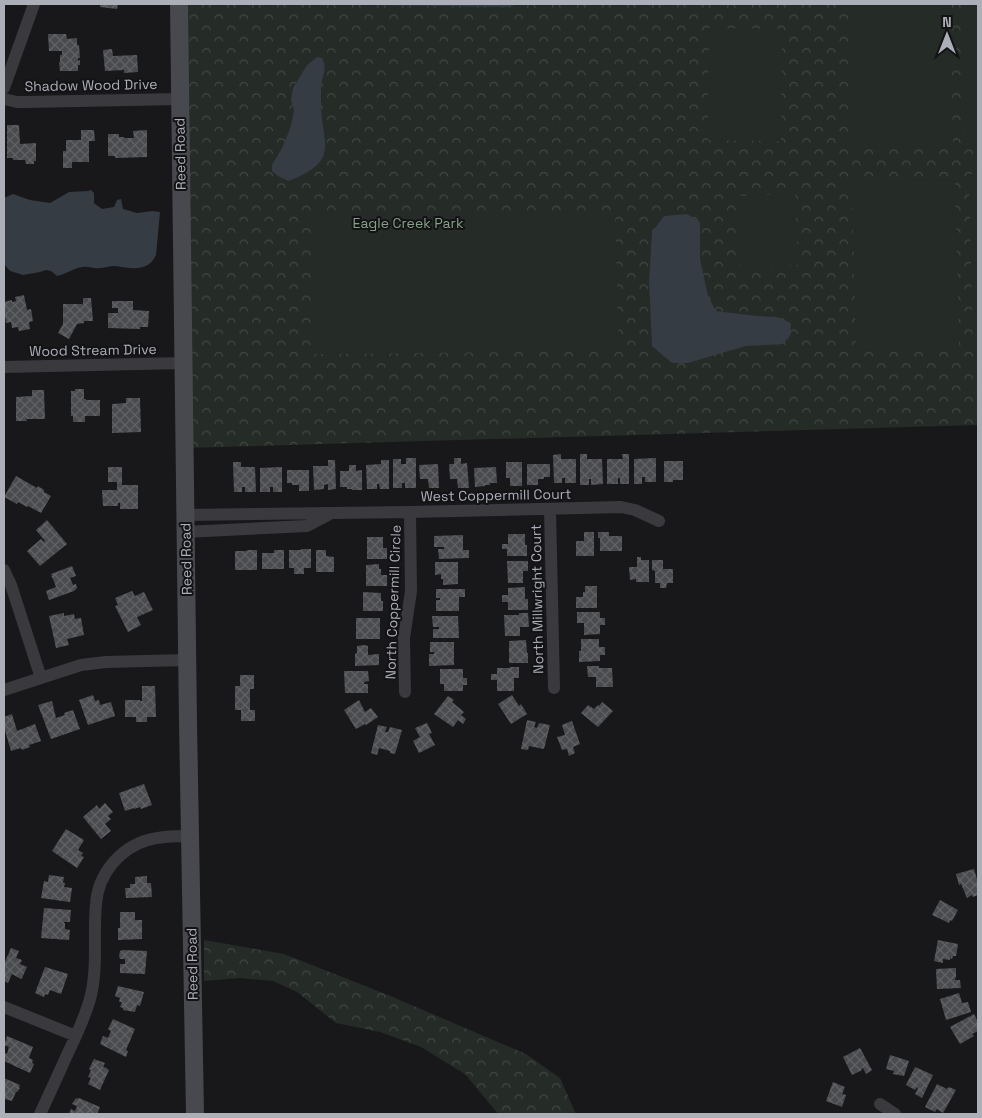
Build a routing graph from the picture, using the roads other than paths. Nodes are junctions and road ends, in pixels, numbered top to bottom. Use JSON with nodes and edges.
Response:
{"nodes":[{"id":1,"x":34,"y":4,"type":"edge"},
{"id":2,"x":178,"y":4,"type":"edge"},
{"id":3,"x":4,"y":88,"type":"edge"},
{"id":4,"x":4,"y":99,"type":"edge"},
{"id":5,"x":180,"y":99,"type":"junction"},
{"id":6,"x":183,"y":363,"type":"junction"},
{"id":7,"x":4,"y":367,"type":"edge"},
{"id":8,"x":550,"y":508,"type":"junction"},
{"id":9,"x":410,"y":512,"type":"junction"},
{"id":10,"x":659,"y":520,"type":"dead end"},
{"id":11,"x":185,"y":523,"type":"junction"},
{"id":12,"x":4,"y":570,"type":"edge"},
{"id":13,"x":187,"y":660,"type":"junction"},
{"id":14,"x":41,"y":678,"type":"junction"},
{"id":15,"x":554,"y":688,"type":"dead end"},
{"id":16,"x":4,"y":690,"type":"edge"},
{"id":17,"x":405,"y":692,"type":"dead end"},
{"id":18,"x":190,"y":836,"type":"junction"},
{"id":19,"x":4,"y":1007,"type":"edge"},
{"id":20,"x":76,"y":1036,"type":"junction"},
{"id":21,"x":880,"y":1104,"type":"dead end"},
{"id":22,"x":40,"y":1114,"type":"edge"},
{"id":23,"x":195,"y":1114,"type":"edge"},
{"id":24,"x":895,"y":1114,"type":"edge"}],
"edges":[{"from":1,"to":3,"type":"street"},
{"from":2,"to":5,"type":"main road","name":"Reed Road"},
{"from":4,"to":5,"type":"street","name":"Shadow Wood Drive"},
{"from":5,"to":6,"type":"main road","name":"Reed Road"},
{"from":6,"to":7,"type":"street","name":"Wood Stream Drive"},
{"from":6,"to":11,"type":"main road","name":"Reed Road"},
{"from":8,"to":9,"type":"street","name":"West Coppermill Court"},
{"from":8,"to":10,"type":"street","name":"West Coppermill Court"},
{"from":8,"to":15,"type":"street","name":"North Millwright Court"},
{"from":9,"to":11,"type":"street","name":"West Coppermill Court"},
{"from":9,"to":17,"type":"street","name":"North Coppermill Circle"},
{"from":11,"to":13,"type":"main road","name":"Reed Road"},
{"from":12,"to":14,"type":"street"},
{"from":13,"to":14,"type":"street"},
{"from":13,"to":18,"type":"main road","name":"Reed Road"},
{"from":14,"to":16,"type":"street"},
{"from":18,"to":20,"type":"street"},
{"from":18,"to":23,"type":"main road","name":"Reed Road"},
{"from":19,"to":20,"type":"street"},
{"from":20,"to":22,"type":"street"},
{"from":21,"to":24,"type":"street"}]}
